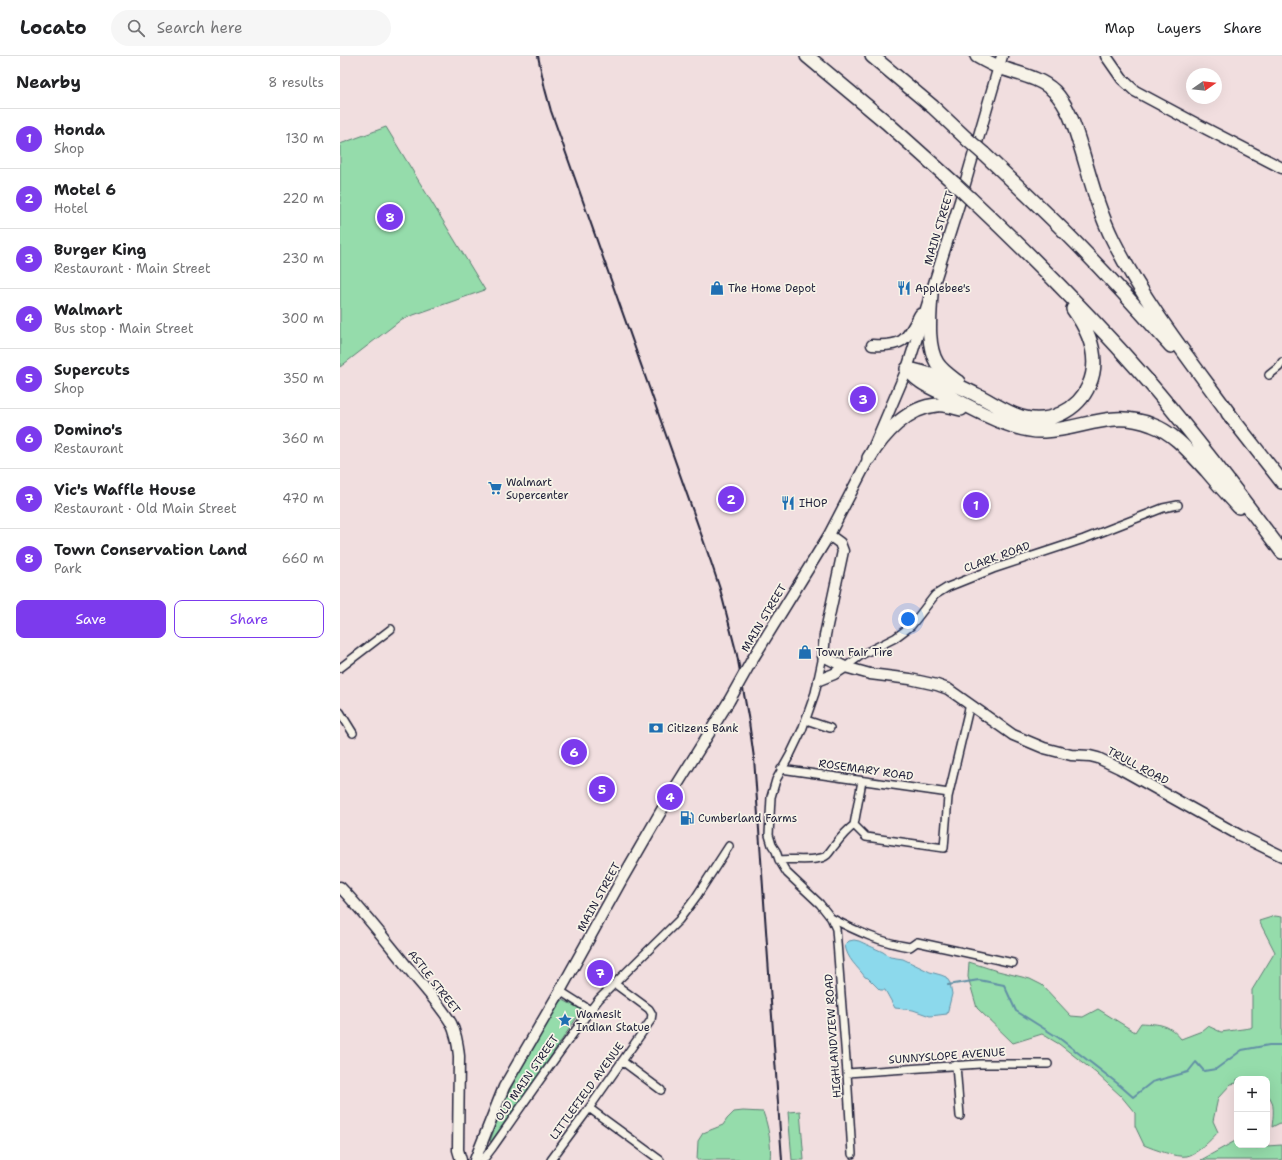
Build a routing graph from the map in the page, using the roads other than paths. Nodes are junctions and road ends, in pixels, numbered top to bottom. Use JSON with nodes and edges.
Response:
{"nodes":[{"id":1,"x":807,"y":56,"type":"edge"},
{"id":2,"x":872,"y":56,"type":"edge"},
{"id":3,"x":977,"y":56,"type":"edge"},
{"id":4,"x":1106,"y":56,"type":"edge"},
{"id":5,"x":1001,"y":62,"type":"edge"},
{"id":6,"x":1282,"y":168,"type":"edge"},
{"id":7,"x":1042,"y":268,"type":"junction"},
{"id":8,"x":931,"y":294,"type":"junction"},
{"id":9,"x":872,"y":345,"type":"dead end"},
{"id":10,"x":1282,"y":362,"type":"edge"},
{"id":11,"x":907,"y":369,"type":"junction"},
{"id":12,"x":1269,"y":375,"type":"dead end"},
{"id":13,"x":974,"y":393,"type":"junction"},
{"id":14,"x":980,"y":413,"type":"junction"},
{"id":15,"x":1233,"y":419,"type":"junction"},
{"id":16,"x":869,"y":458,"type":"junction"},
{"id":17,"x":1282,"y":482,"type":"edge"},
{"id":18,"x":1178,"y":505,"type":"dead end"},
{"id":19,"x":829,"y":535,"type":"junction"},
{"id":20,"x":1282,"y":552,"type":"edge"},
{"id":21,"x":1282,"y":561,"type":"edge"},
{"id":22,"x":391,"y":630,"type":"dead end"},
{"id":23,"x":823,"y":656,"type":"junction"},
{"id":24,"x":846,"y":667,"type":"junction"},
{"id":25,"x":340,"y":668,"type":"edge"},
{"id":26,"x":819,"y":680,"type":"junction"},
{"id":27,"x":970,"y":704,"type":"junction"},
{"id":28,"x":340,"y":712,"type":"edge"},
{"id":29,"x":806,"y":720,"type":"junction"},
{"id":30,"x":830,"y":728,"type":"dead end"},
{"id":31,"x":353,"y":733,"type":"dead end"},
{"id":32,"x":781,"y":769,"type":"junction"},
{"id":33,"x":862,"y":781,"type":"junction"},
{"id":34,"x":949,"y":793,"type":"junction"},
{"id":35,"x":854,"y":825,"type":"junction"},
{"id":36,"x":729,"y":846,"type":"dead end"},
{"id":37,"x":1282,"y":856,"type":"edge"},
{"id":38,"x":779,"y":860,"type":"junction"},
{"id":39,"x":340,"y":887,"type":"edge"},
{"id":40,"x":831,"y":918,"type":"junction"},
{"id":41,"x":1013,"y":963,"type":"dead end"},
{"id":42,"x":615,"y":984,"type":"junction"},
{"id":43,"x":560,"y":991,"type":"junction"},
{"id":44,"x":590,"y":1010,"type":"junction"},
{"id":45,"x":622,"y":1061,"type":"junction"},
{"id":46,"x":1048,"y":1064,"type":"dead end"},
{"id":47,"x":956,"y":1065,"type":"junction"},
{"id":48,"x":847,"y":1073,"type":"junction"},
{"id":49,"x":661,"y":1090,"type":"dead end"},
{"id":50,"x":589,"y":1108,"type":"junction"},
{"id":51,"x":960,"y":1116,"type":"dead end"},
{"id":52,"x":852,"y":1154,"type":"dead end"},
{"id":53,"x":461,"y":1160,"type":"edge"},
{"id":54,"x":475,"y":1160,"type":"edge"},
{"id":55,"x":483,"y":1160,"type":"edge"},
{"id":56,"x":551,"y":1160,"type":"edge"},
{"id":57,"x":660,"y":1160,"type":"edge"}],
"edges":[{"from":1,"to":7,"type":"highway","bridge":true},
{"from":2,"to":15,"type":"highway","bridge":true},
{"from":3,"to":5,"type":"highway"},
{"from":4,"to":6,"type":"main road"},
{"from":5,"to":8,"type":"main road","name":"MAIN STREET"},
{"from":5,"to":15,"type":"highway"},
{"from":7,"to":13,"type":"highway"},
{"from":7,"to":20,"type":"highway"},
{"from":8,"to":9,"type":"main road"},
{"from":8,"to":11,"type":"main road","name":"MAIN STREET"},
{"from":8,"to":13,"type":"highway"},
{"from":10,"to":12,"type":"street"},
{"from":11,"to":13,"type":"highway"},
{"from":11,"to":14,"type":"highway"},
{"from":11,"to":16,"type":"main road","name":"MAIN STREET"},
{"from":14,"to":16,"type":"highway"},
{"from":14,"to":21,"type":"highway"},
{"from":15,"to":17,"type":"highway"},
{"from":16,"to":19,"type":"main road","name":"MAIN STREET"},
{"from":18,"to":24,"type":"street","name":"CLARK ROAD"},
{"from":19,"to":23,"type":"main road"},
{"from":19,"to":43,"type":"main road","name":"MAIN STREET","bridge":true},
{"from":22,"to":25,"type":"street"},
{"from":23,"to":24,"type":"main road","name":"TRULL ROAD"},
{"from":23,"to":26,"type":"street"},
{"from":24,"to":26,"type":"main road"},
{"from":24,"to":27,"type":"main road","name":"TRULL ROAD"},
{"from":26,"to":29,"type":"street"},
{"from":27,"to":34,"type":"street"},
{"from":27,"to":37,"type":"main road","name":"TRULL ROAD"},
{"from":28,"to":31,"type":"street"},
{"from":29,"to":30,"type":"street"},
{"from":29,"to":32,"type":"street"},
{"from":32,"to":33,"type":"street","name":"ROSEMARY ROAD"},
{"from":32,"to":38,"type":"street"},
{"from":33,"to":34,"type":"street","name":"ROSEMARY ROAD"},
{"from":33,"to":35,"type":"street"},
{"from":34,"to":35,"type":"street"},
{"from":35,"to":38,"type":"street"},
{"from":36,"to":42,"type":"street","name":"OLD MAIN STREET"},
{"from":38,"to":40,"type":"street"},
{"from":39,"to":53,"type":"main road","name":"ASTLE STREET"},
{"from":40,"to":41,"type":"street"},
{"from":40,"to":48,"type":"street","name":"HIGHLANDVIEW ROAD"},
{"from":42,"to":44,"type":"street","name":"OLD MAIN STREET"},
{"from":42,"to":45,"type":"street","name":"LITTLEFIELD AVENUE"},
{"from":43,"to":44,"type":"street"},
{"from":43,"to":54,"type":"main road","name":"MAIN STREET"},
{"from":44,"to":55,"type":"street","name":"OLD MAIN STREET"},
{"from":45,"to":49,"type":"street"},
{"from":45,"to":50,"type":"street","name":"LITTLEFIELD AVENUE"},
{"from":46,"to":47,"type":"street","name":"SUNNYSLOPE AVENUE"},
{"from":47,"to":48,"type":"street","name":"SUNNYSLOPE AVENUE"},
{"from":47,"to":51,"type":"street"},
{"from":48,"to":52,"type":"street","name":"HIGHLANDVIEW ROAD"},
{"from":50,"to":56,"type":"street","name":"LITTLEFIELD AVENUE"},
{"from":50,"to":57,"type":"street"}]}
